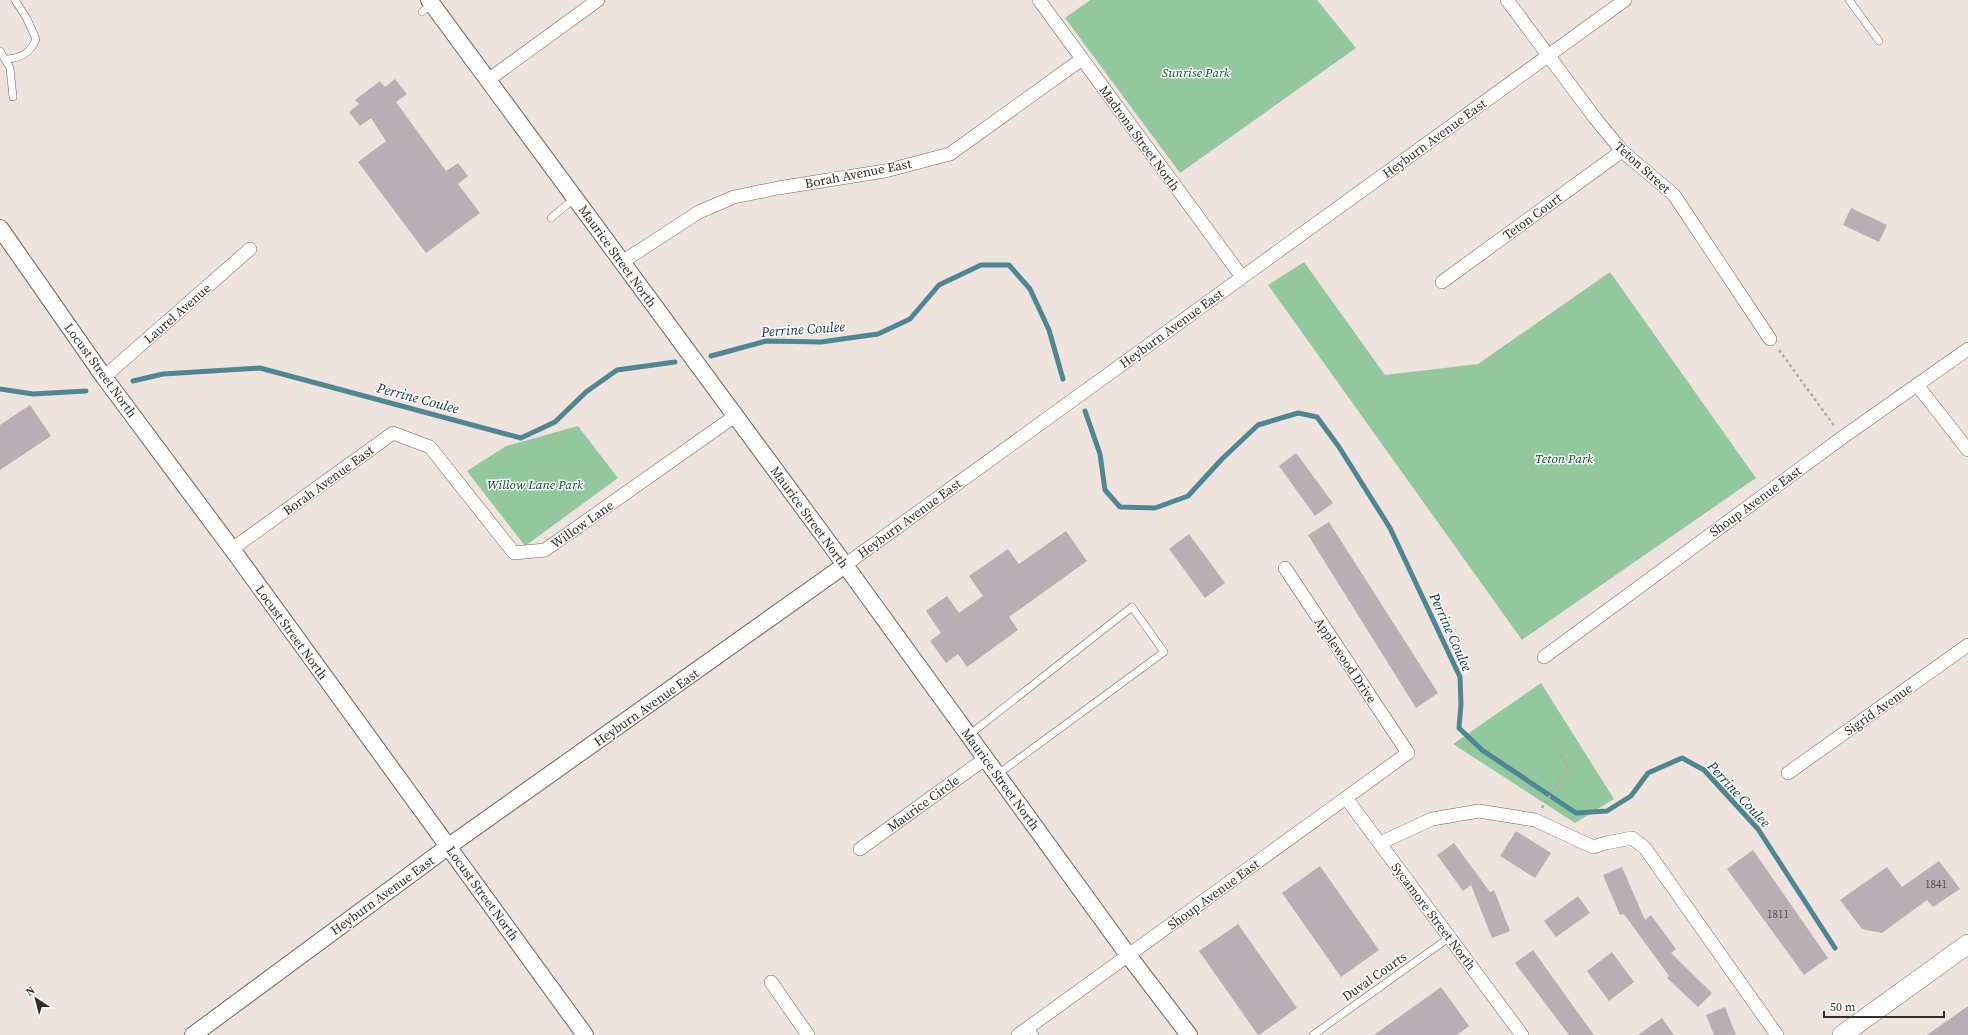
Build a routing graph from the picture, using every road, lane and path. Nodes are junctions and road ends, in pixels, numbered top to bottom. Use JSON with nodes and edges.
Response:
{"nodes":[{"id":1,"x":14,"y":0,"type":"edge"},
{"id":2,"x":598,"y":0,"type":"edge"},
{"id":3,"x":1039,"y":0,"type":"edge"},
{"id":4,"x":1507,"y":0,"type":"edge"},
{"id":5,"x":1625,"y":0,"type":"edge"},
{"id":6,"x":1849,"y":0,"type":"edge"},
{"id":7,"x":428,"y":5,"type":"edge"},
{"id":8,"x":1879,"y":41,"type":"dead end"},
{"id":9,"x":0,"y":51,"type":"edge"},
{"id":10,"x":1548,"y":56,"type":"junction"},
{"id":11,"x":6,"y":59,"type":"junction"},
{"id":12,"x":1082,"y":59,"type":"junction"},
{"id":13,"x":488,"y":80,"type":"junction"},
{"id":14,"x":13,"y":97,"type":"dead end"},
{"id":15,"x":1622,"y":151,"type":"junction"},
{"id":16,"x":575,"y":198,"type":"junction"},
{"id":17,"x":551,"y":218,"type":"dead end"},
{"id":18,"x":0,"y":228,"type":"edge"},
{"id":19,"x":250,"y":249,"type":"dead end"},
{"id":20,"x":622,"y":262,"type":"junction"},
{"id":21,"x":1242,"y":277,"type":"junction"},
{"id":22,"x":1442,"y":282,"type":"dead end"},
{"id":23,"x":1770,"y":339,"type":"joint"},
{"id":24,"x":1968,"y":349,"type":"edge"},
{"id":25,"x":104,"y":377,"type":"junction"},
{"id":26,"x":1917,"y":385,"type":"junction"},
{"id":27,"x":735,"y":416,"type":"junction"},
{"id":28,"x":1842,"y":437,"type":"junction"},
{"id":29,"x":430,"y":447,"type":"joint"},
{"id":30,"x":1968,"y":450,"type":"edge"},
{"id":31,"x":232,"y":549,"type":"junction"},
{"id":32,"x":845,"y":565,"type":"junction"},
{"id":33,"x":1285,"y":568,"type":"dead end"},
{"id":34,"x":1968,"y":645,"type":"edge"},
{"id":35,"x":1544,"y":657,"type":"dead end"},
{"id":36,"x":969,"y":735,"type":"junction"},
{"id":37,"x":1555,"y":748,"type":"dead end"},
{"id":38,"x":1408,"y":753,"type":"joint"},
{"id":39,"x":986,"y":758,"type":"junction"},
{"id":40,"x":1788,"y":773,"type":"dead end"},
{"id":41,"x":998,"y":774,"type":"junction"},
{"id":42,"x":1346,"y":798,"type":"junction"},
{"id":43,"x":1535,"y":820,"type":"junction"},
{"id":44,"x":1380,"y":843,"type":"junction"},
{"id":45,"x":449,"y":846,"type":"junction"},
{"id":46,"x":860,"y":849,"type":"dead end"},
{"id":47,"x":1450,"y":937,"type":"junction"},
{"id":48,"x":1968,"y":944,"type":"edge"},
{"id":49,"x":1128,"y":955,"type":"junction"},
{"id":50,"x":771,"y":982,"type":"dead end"},
{"id":51,"x":1032,"y":1031,"type":"edge"},
{"id":52,"x":193,"y":1035,"type":"edge"},
{"id":53,"x":585,"y":1035,"type":"edge"},
{"id":54,"x":808,"y":1035,"type":"edge"},
{"id":55,"x":1018,"y":1035,"type":"edge"},
{"id":56,"x":1189,"y":1035,"type":"edge"},
{"id":57,"x":1313,"y":1035,"type":"edge"},
{"id":58,"x":1522,"y":1035,"type":"edge"},
{"id":59,"x":1777,"y":1035,"type":"edge"},
{"id":60,"x":1842,"y":1035,"type":"edge"}],
"edges":[{"from":1,"to":11,"type":"lane"},
{"from":2,"to":13,"type":"street"},
{"from":3,"to":12,"type":"street","name":"Madrona Street North"},
{"from":4,"to":10,"type":"street","name":"Teton Street"},
{"from":5,"to":10,"type":"street","name":"Heyburn Avenue East"},
{"from":6,"to":8,"type":"lane"},
{"from":7,"to":13,"type":"street","name":"Maurice Street North"},
{"from":9,"to":11,"type":"lane"},
{"from":10,"to":15,"type":"street","name":"Teton Street"},
{"from":10,"to":21,"type":"street","name":"Heyburn Avenue East"},
{"from":11,"to":14,"type":"lane"},
{"from":12,"to":20,"type":"street","name":"Borah Avenue East"},
{"from":12,"to":21,"type":"street","name":"Madrona Street North"},
{"from":13,"to":16,"type":"street","name":"Maurice Street North"},
{"from":15,"to":22,"type":"street","name":"Teton Court"},
{"from":15,"to":23,"type":"street","name":"Teton Street"},
{"from":16,"to":17,"type":"lane"},
{"from":16,"to":20,"type":"street","name":"Maurice Street North"},
{"from":18,"to":25,"type":"street","name":"Locust Street North"},
{"from":19,"to":25,"type":"street","name":"Laurel Avenue"},
{"from":20,"to":27,"type":"street","name":"Maurice Street North"},
{"from":21,"to":32,"type":"street","name":"Heyburn Avenue East"},
{"from":23,"to":28,"type":"path"},
{"from":24,"to":26,"type":"street","name":"Shoup Avenue East"},
{"from":25,"to":31,"type":"street","name":"Locust Street North"},
{"from":26,"to":28,"type":"street","name":"Shoup Avenue East"},
{"from":26,"to":30,"type":"street"},
{"from":27,"to":29,"type":"street","name":"Willow Lane"},
{"from":27,"to":32,"type":"street","name":"Maurice Street North"},
{"from":28,"to":35,"type":"street","name":"Shoup Avenue East"},
{"from":29,"to":31,"type":"street","name":"Borah Avenue East"},
{"from":31,"to":45,"type":"street","name":"Locust Street North"},
{"from":32,"to":36,"type":"street","name":"Maurice Street North"},
{"from":32,"to":45,"type":"street","name":"Heyburn Avenue East"},
{"from":33,"to":38,"type":"street","name":"Applewood Drive"},
{"from":34,"to":40,"type":"street","name":"Sigrid Avenue"},
{"from":36,"to":39,"type":"street","name":"Maurice Street North"},
{"from":36,"to":41,"type":"lane"},
{"from":37,"to":43,"type":"path"},
{"from":38,"to":42,"type":"street","name":"Shoup Avenue East"},
{"from":39,"to":41,"type":"street","name":"Maurice Street North"},
{"from":39,"to":46,"type":"street","name":"Maurice Circle"},
{"from":41,"to":49,"type":"street","name":"Maurice Street North"},
{"from":42,"to":44,"type":"street","name":"Sycamore Street North"},
{"from":42,"to":49,"type":"street","name":"Shoup Avenue East"},
{"from":43,"to":44,"type":"street"},
{"from":43,"to":59,"type":"street"},
{"from":44,"to":47,"type":"street","name":"Sycamore Street North"},
{"from":45,"to":52,"type":"street","name":"Heyburn Avenue East"},
{"from":45,"to":53,"type":"street","name":"Locust Street North"},
{"from":47,"to":57,"type":"lane","name":"Duval Courts"},
{"from":47,"to":58,"type":"street","name":"Sycamore Street North"},
{"from":48,"to":60,"type":"main road"},
{"from":49,"to":51,"type":"street","name":"Shoup Avenue East"},
{"from":49,"to":56,"type":"street","name":"Maurice Street North"},
{"from":50,"to":54,"type":"street"},
{"from":51,"to":55,"type":"street","name":"Shoup Avenue East"}]}
